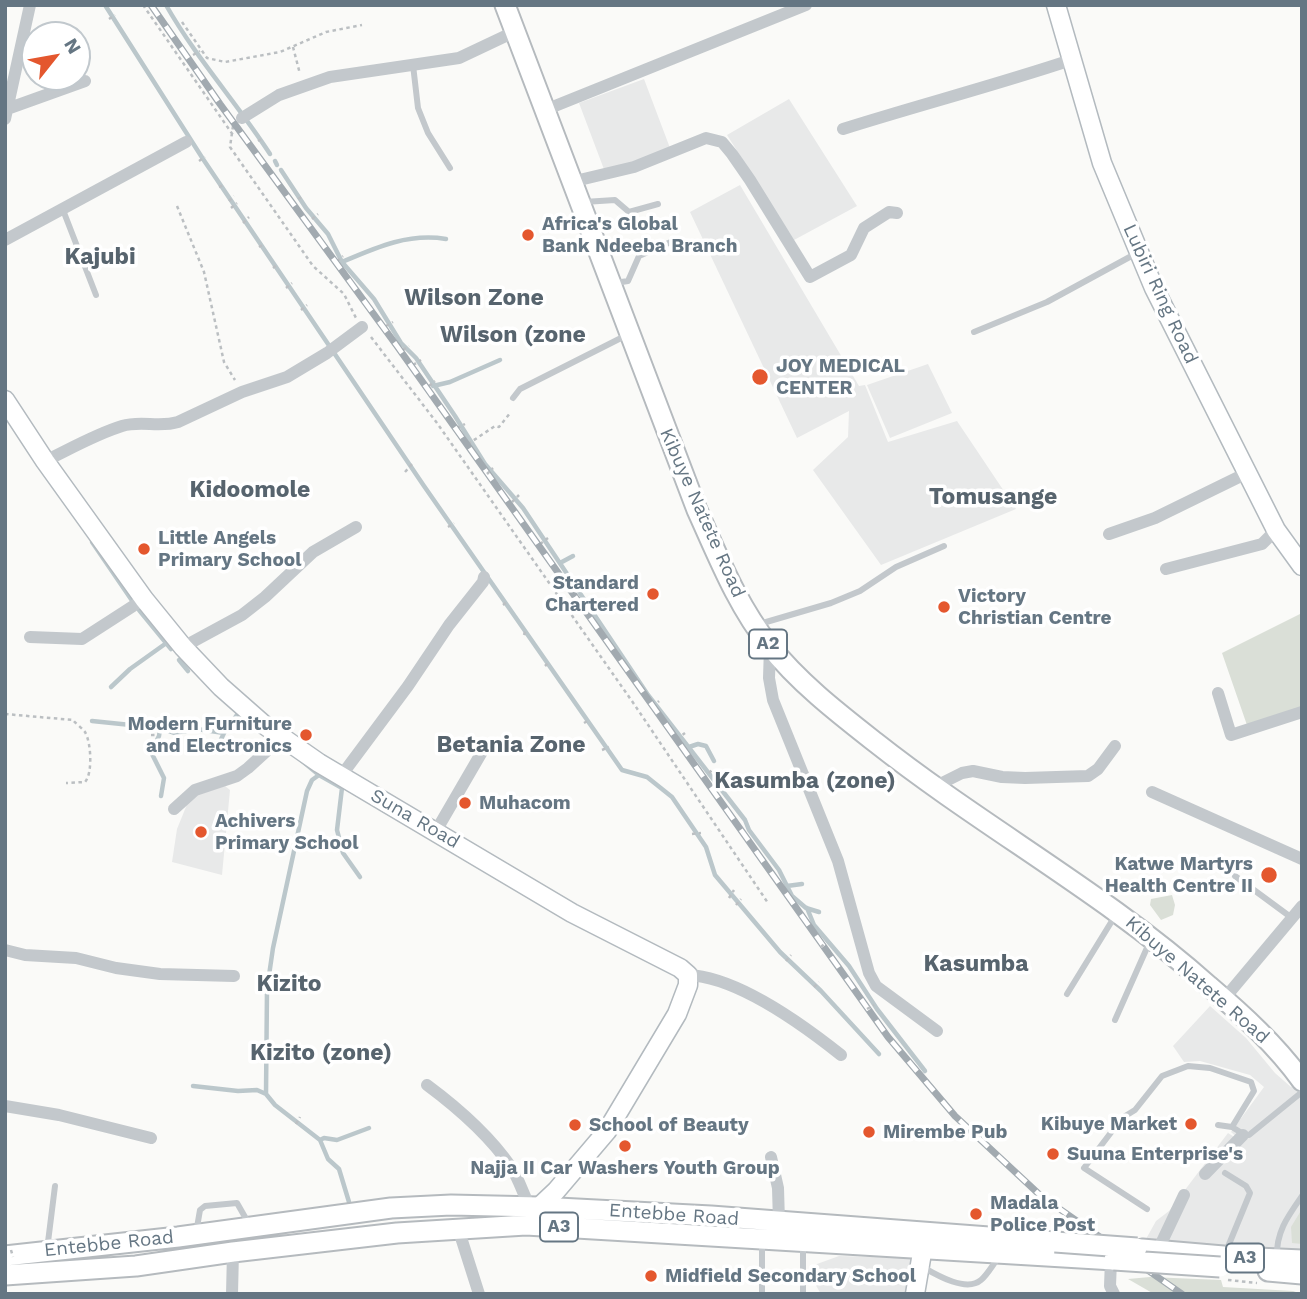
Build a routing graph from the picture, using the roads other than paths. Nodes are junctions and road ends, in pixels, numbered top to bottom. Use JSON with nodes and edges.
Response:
{"nodes":[{"id":1,"x":30,"y":5,"type":"edge"},
{"id":2,"x":505,"y":5,"type":"edge"},
{"id":3,"x":806,"y":5,"type":"edge"},
{"id":4,"x":1056,"y":5,"type":"edge"},
{"id":5,"x":514,"y":32,"type":"junction"},
{"id":6,"x":1071,"y":60,"type":"junction"},
{"id":7,"x":413,"y":65,"type":"junction"},
{"id":8,"x":61,"y":91,"type":"edge"},
{"id":9,"x":545,"y":110,"type":"junction"},
{"id":10,"x":6,"y":114,"type":"edge"},
{"id":11,"x":246,"y":116,"type":"road end"},
{"id":12,"x":843,"y":129,"type":"dead end"},
{"id":13,"x":186,"y":142,"type":"dead end"},
{"id":14,"x":450,"y":168,"type":"dead end"},
{"id":15,"x":572,"y":182,"type":"junction"},
{"id":16,"x":579,"y":202,"type":"junction"},
{"id":17,"x":658,"y":204,"type":"dead end"},
{"id":18,"x":62,"y":208,"type":"junction"},
{"id":19,"x":897,"y":213,"type":"dead end"},
{"id":20,"x":5,"y":240,"type":"edge"},
{"id":21,"x":673,"y":241,"type":"dead end"},
{"id":22,"x":1139,"y":252,"type":"junction"},
{"id":23,"x":610,"y":284,"type":"junction"},
{"id":24,"x":96,"y":295,"type":"dead end"},
{"id":25,"x":362,"y":327,"type":"road end"},
{"id":26,"x":974,"y":332,"type":"dead end"},
{"id":27,"x":628,"y":334,"type":"junction"},
{"id":28,"x":513,"y":398,"type":"dead end"},
{"id":29,"x":5,"y":400,"type":"edge"},
{"id":30,"x":45,"y":461,"type":"junction"},
{"id":31,"x":1247,"y":473,"type":"junction"},
{"id":32,"x":356,"y":527,"type":"dead end"},
{"id":33,"x":1276,"y":530,"type":"junction"},
{"id":34,"x":1109,"y":534,"type":"dead end"},
{"id":35,"x":944,"y":546,"type":"dead end"},
{"id":36,"x":1302,"y":566,"type":"edge"},
{"id":37,"x":1166,"y":569,"type":"dead end"},
{"id":38,"x":484,"y":577,"type":"dead end"},
{"id":39,"x":144,"y":598,"type":"junction"},
{"id":40,"x":756,"y":625,"type":"junction"},
{"id":41,"x":30,"y":637,"type":"dead end"},
{"id":42,"x":770,"y":646,"type":"junction"},
{"id":43,"x":183,"y":647,"type":"junction"},
{"id":44,"x":1218,"y":693,"type":"dead end"},
{"id":45,"x":1302,"y":712,"type":"edge"},
{"id":46,"x":282,"y":737,"type":"junction"},
{"id":47,"x":486,"y":745,"type":"dead end"},
{"id":48,"x":1115,"y":746,"type":"dead end"},
{"id":49,"x":341,"y":776,"type":"junction"},
{"id":50,"x":934,"y":787,"type":"junction"},
{"id":51,"x":1152,"y":792,"type":"dead end"},
{"id":52,"x":174,"y":809,"type":"dead end"},
{"id":53,"x":436,"y":831,"type":"junction"},
{"id":54,"x":1302,"y":859,"type":"edge"},
{"id":55,"x":1235,"y":876,"type":"dead end"},
{"id":56,"x":1302,"y":906,"type":"edge"},
{"id":57,"x":1118,"y":911,"type":"junction"},
{"id":58,"x":1292,"y":918,"type":"junction"},
{"id":59,"x":1152,"y":936,"type":"junction"},
{"id":60,"x":5,"y":950,"type":"edge"},
{"id":61,"x":688,"y":975,"type":"junction"},
{"id":62,"x":234,"y":976,"type":"dead end"},
{"id":63,"x":1067,"y":994,"type":"dead end"},
{"id":64,"x":1224,"y":999,"type":"junction"},
{"id":65,"x":1115,"y":1020,"type":"dead end"},
{"id":66,"x":937,"y":1031,"type":"dead end"},
{"id":67,"x":841,"y":1055,"type":"dead end"},
{"id":68,"x":1302,"y":1081,"type":"edge"},
{"id":69,"x":427,"y":1085,"type":"dead end"},
{"id":70,"x":1302,"y":1092,"type":"edge"},
{"id":71,"x":5,"y":1106,"type":"edge"},
{"id":72,"x":1218,"y":1125,"type":"dead end"},
{"id":73,"x":1232,"y":1127,"type":"junction"},
{"id":74,"x":1243,"y":1135,"type":"junction"},
{"id":75,"x":151,"y":1138,"type":"dead end"},
{"id":76,"x":771,"y":1157,"type":"dead end"},
{"id":77,"x":1225,"y":1173,"type":"dead end"},
{"id":78,"x":1205,"y":1174,"type":"dead end"},
{"id":79,"x":55,"y":1186,"type":"dead end"},
{"id":80,"x":1184,"y":1195,"type":"dead end"},
{"id":81,"x":1302,"y":1196,"type":"edge"},
{"id":82,"x":534,"y":1207,"type":"junction"},
{"id":83,"x":1147,"y":1209,"type":"dead end"},
{"id":84,"x":779,"y":1222,"type":"junction"},
{"id":85,"x":250,"y":1227,"type":"junction"},
{"id":86,"x":458,"y":1228,"type":"junction"},
{"id":87,"x":196,"y":1235,"type":"junction"},
{"id":88,"x":762,"y":1239,"type":"junction"},
{"id":89,"x":803,"y":1242,"type":"junction"},
{"id":90,"x":1150,"y":1249,"type":"junction"},
{"id":91,"x":46,"y":1251,"type":"junction"},
{"id":92,"x":233,"y":1251,"type":"junction"},
{"id":93,"x":1002,"y":1253,"type":"junction"},
{"id":94,"x":922,"y":1256,"type":"junction"},
{"id":95,"x":1277,"y":1259,"type":"junction"},
{"id":96,"x":1302,"y":1259,"type":"edge"},
{"id":97,"x":9,"y":1260,"type":"edge"},
{"id":98,"x":1113,"y":1260,"type":"junction"},
{"id":99,"x":1222,"y":1262,"type":"junction"},
{"id":100,"x":1302,"y":1274,"type":"edge"},
{"id":101,"x":232,"y":1294,"type":"edge"},
{"id":102,"x":479,"y":1294,"type":"edge"},
{"id":103,"x":762,"y":1294,"type":"edge"},
{"id":104,"x":803,"y":1294,"type":"edge"},
{"id":105,"x":915,"y":1294,"type":"edge"},
{"id":106,"x":1114,"y":1294,"type":"edge"}],
"edges":[{"from":1,"to":10,"type":"street"},
{"from":2,"to":5,"type":"main road","name":"Kibuye Natete Road","number":"A2"},
{"from":3,"to":9,"type":"street"},
{"from":4,"to":6,"type":"street","name":"Lubiri Ring Road"},
{"from":5,"to":7,"type":"street"},
{"from":5,"to":9,"type":"main road","name":"Kibuye Natete Road","number":"A2"},
{"from":6,"to":12,"type":"street"},
{"from":6,"to":22,"type":"street","name":"Lubiri Ring Road"},
{"from":7,"to":11,"type":"street"},
{"from":7,"to":14,"type":"lane"},
{"from":8,"to":10,"type":"street"},
{"from":9,"to":15,"type":"main road","name":"Kibuye Natete Road","number":"A2"},
{"from":13,"to":18,"type":"street"},
{"from":15,"to":16,"type":"main road","name":"Kibuye Natete Road","number":"A2"},
{"from":15,"to":19,"type":"street"},
{"from":16,"to":17,"type":"lane"},
{"from":16,"to":23,"type":"main road","name":"Kibuye Natete Road","number":"A2"},
{"from":18,"to":20,"type":"street"},
{"from":18,"to":24,"type":"lane"},
{"from":21,"to":23,"type":"lane"},
{"from":22,"to":26,"type":"lane"},
{"from":22,"to":31,"type":"street","name":"Lubiri Ring Road"},
{"from":23,"to":27,"type":"main road","name":"Kibuye Natete Road","number":"A2"},
{"from":25,"to":30,"type":"street"},
{"from":27,"to":28,"type":"lane"},
{"from":27,"to":40,"type":"main road","name":"Kibuye Natete Road","number":"A2"},
{"from":29,"to":30,"type":"street","name":"Suna Road"},
{"from":30,"to":39,"type":"street","name":"Suna Road"},
{"from":31,"to":33,"type":"street","name":"Lubiri Ring Road"},
{"from":31,"to":34,"type":"street"},
{"from":32,"to":43,"type":"street"},
{"from":33,"to":36,"type":"street","name":"Lubiri Ring Road"},
{"from":33,"to":37,"type":"street"},
{"from":35,"to":40,"type":"lane"},
{"from":38,"to":49,"type":"street"},
{"from":39,"to":41,"type":"street"},
{"from":39,"to":43,"type":"street","name":"Suna Road"},
{"from":40,"to":42,"type":"main road","name":"Kibuye Natete Road","number":"A2"},
{"from":42,"to":50,"type":"main road","name":"Kibuye Natete Road","number":"A2"},
{"from":42,"to":66,"type":"street"},
{"from":43,"to":46,"type":"street","name":"Suna Road"},
{"from":44,"to":45,"type":"street"},
{"from":46,"to":49,"type":"street","name":"Suna Road"},
{"from":46,"to":52,"type":"street"},
{"from":47,"to":53,"type":"street"},
{"from":48,"to":50,"type":"street"},
{"from":49,"to":53,"type":"street","name":"Suna Road"},
{"from":50,"to":57,"type":"main road","name":"Kibuye Natete Road","number":"A2"},
{"from":51,"to":54,"type":"street"},
{"from":53,"to":61,"type":"street","name":"Suna Road"},
{"from":55,"to":58,"type":"lane"},
{"from":56,"to":58,"type":"street"},
{"from":57,"to":59,"type":"main road","name":"Kibuye Natete Road","number":"A2"},
{"from":57,"to":63,"type":"lane"},
{"from":58,"to":64,"type":"street"},
{"from":59,"to":64,"type":"main road","name":"Kibuye Natete Road","number":"A2"},
{"from":59,"to":65,"type":"lane"},
{"from":60,"to":62,"type":"street"},
{"from":61,"to":67,"type":"street"},
{"from":61,"to":82,"type":"street"},
{"from":64,"to":68,"type":"main road","name":"Kibuye Natete Road","number":"A2"},
{"from":69,"to":82,"type":"street"},
{"from":70,"to":74,"type":"lane"},
{"from":71,"to":75,"type":"street"},
{"from":72,"to":73,"type":"lane"},
{"from":73,"to":74,"type":"lane"},
{"from":73,"to":83,"type":"lane"},
{"from":74,"to":78,"type":"street"},
{"from":76,"to":84,"type":"street"},
{"from":77,"to":99,"type":"lane"},
{"from":79,"to":91,"type":"lane"},
{"from":80,"to":90,"type":"street"},
{"from":81,"to":95,"type":"lane"},
{"from":82,"to":84,"type":"main road","name":"Entebbe Road","number":"A3"},
{"from":82,"to":85,"type":"main road","name":"Entebbe Road","number":"A3"},
{"from":84,"to":90,"type":"main road","name":"Entebbe Road","number":"A3","bridge":true},
{"from":85,"to":87,"type":"main road","name":"Entebbe Road","number":"A3"},
{"from":85,"to":87,"type":"lane"},
{"from":86,"to":88,"type":"main road","name":"Entebbe Road","number":"A3"},
{"from":86,"to":92,"type":"main road","name":"Entebbe Road","number":"A3"},
{"from":86,"to":102,"type":"street"},
{"from":87,"to":91,"type":"main road","name":"Entebbe Road","number":"A3"},
{"from":88,"to":89,"type":"main road","name":"Entebbe Road","number":"A3"},
{"from":88,"to":103,"type":"lane"},
{"from":89,"to":94,"type":"main road","name":"Entebbe Road","number":"A3"},
{"from":89,"to":104,"type":"lane"},
{"from":90,"to":99,"type":"main road","name":"Entebbe Road","number":"A3"},
{"from":91,"to":97,"type":"main road","name":"Entebbe Road","number":"A3"},
{"from":92,"to":97,"type":"main road","name":"Entebbe Road","number":"A3"},
{"from":92,"to":101,"type":"street"},
{"from":93,"to":94,"type":"main road","name":"Entebbe Road","number":"A3"},
{"from":93,"to":94,"type":"lane"},
{"from":93,"to":98,"type":"main road","name":"Entebbe Road","number":"A3"},
{"from":94,"to":105,"type":"street"},
{"from":95,"to":96,"type":"main road","name":"Entebbe Road","number":"A3"},
{"from":95,"to":99,"type":"main road","name":"Entebbe Road","number":"A3"},
{"from":98,"to":99,"type":"main road","name":"Entebbe Road","number":"A3","bridge":true},
{"from":98,"to":106,"type":"street"},
{"from":99,"to":100,"type":"main road","name":"Entebbe Road","number":"A3"}]}
